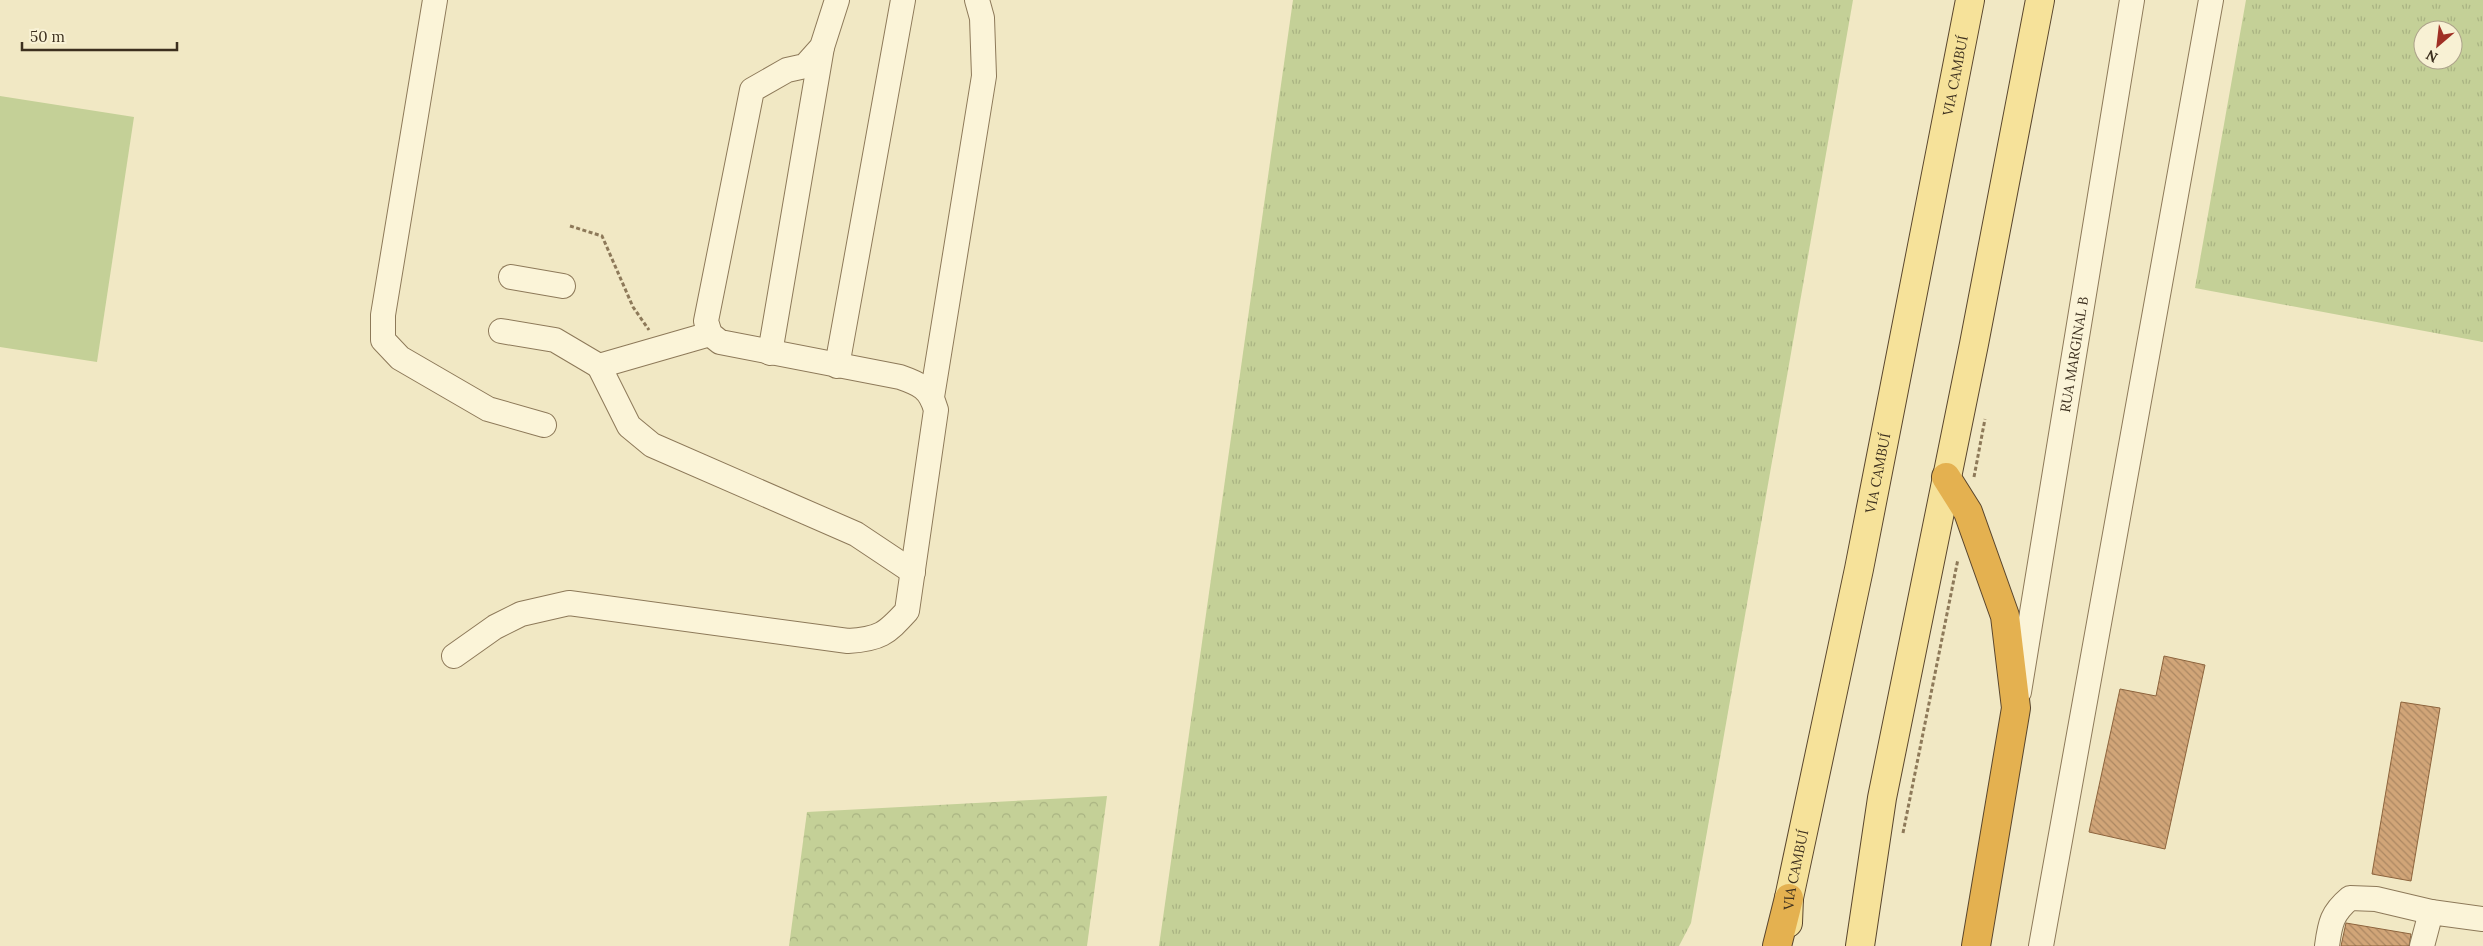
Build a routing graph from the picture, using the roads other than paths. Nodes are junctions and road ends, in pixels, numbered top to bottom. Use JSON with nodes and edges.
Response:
{"nodes":[{"id":1,"x":435,"y":0,"type":"edge"},
{"id":2,"x":837,"y":0,"type":"edge"},
{"id":3,"x":903,"y":0,"type":"edge"},
{"id":4,"x":976,"y":0,"type":"edge"},
{"id":5,"x":1970,"y":0,"type":"edge"},
{"id":6,"x":2040,"y":0,"type":"edge"},
{"id":7,"x":2132,"y":0,"type":"edge"},
{"id":8,"x":2211,"y":0,"type":"edge"},
{"id":9,"x":822,"y":48,"type":"junction"},
{"id":10,"x":511,"y":277,"type":"dead end"},
{"id":11,"x":563,"y":286,"type":"dead end"},
{"id":12,"x":502,"y":331,"type":"dead end"},
{"id":13,"x":710,"y":334,"type":"junction"},
{"id":14,"x":770,"y":353,"type":"junction"},
{"id":15,"x":599,"y":366,"type":"junction"},
{"id":16,"x":837,"y":366,"type":"junction"},
{"id":17,"x":932,"y":397,"type":"junction"},
{"id":18,"x":544,"y":425,"type":"dead end"},
{"id":19,"x":1946,"y":477,"type":"junction"},
{"id":20,"x":913,"y":572,"type":"junction"},
{"id":21,"x":454,"y":656,"type":"dead end"},
{"id":22,"x":2016,"y":708,"type":"junction"},
{"id":23,"x":1789,"y":898,"type":"junction"},
{"id":24,"x":2431,"y":912,"type":"junction"},
{"id":25,"x":2483,"y":920,"type":"edge"},
{"id":26,"x":1777,"y":946,"type":"edge"},
{"id":27,"x":1787,"y":946,"type":"edge"},
{"id":28,"x":1860,"y":946,"type":"edge"},
{"id":29,"x":1976,"y":946,"type":"edge"},
{"id":30,"x":2041,"y":946,"type":"edge"},
{"id":31,"x":2327,"y":946,"type":"edge"},
{"id":32,"x":2422,"y":946,"type":"edge"}],
"edges":[{"from":1,"to":18,"type":"lane"},
{"from":2,"to":9,"type":"lane"},
{"from":3,"to":16,"type":"lane"},
{"from":4,"to":17,"type":"lane"},
{"from":5,"to":23,"type":"main road","name":"VIA CAMBUÍ"},
{"from":6,"to":19,"type":"main road"},
{"from":7,"to":22,"type":"lane","name":"RUA MARGINAL B"},
{"from":8,"to":30,"type":"lane"},
{"from":9,"to":13,"type":"lane"},
{"from":9,"to":14,"type":"lane"},
{"from":10,"to":11,"type":"lane"},
{"from":12,"to":15,"type":"lane"},
{"from":13,"to":14,"type":"lane"},
{"from":13,"to":15,"type":"lane"},
{"from":14,"to":16,"type":"lane"},
{"from":15,"to":20,"type":"lane"},
{"from":16,"to":17,"type":"lane"},
{"from":17,"to":20,"type":"lane"},
{"from":19,"to":22,"type":"highway"},
{"from":19,"to":28,"type":"main road"},
{"from":20,"to":21,"type":"lane"},
{"from":22,"to":29,"type":"highway"},
{"from":23,"to":26,"type":"highway"},
{"from":23,"to":27,"type":"main road","name":"VIA CAMBUÍ"},
{"from":24,"to":25,"type":"lane"},
{"from":24,"to":31,"type":"lane"},
{"from":24,"to":32,"type":"lane"}]}
